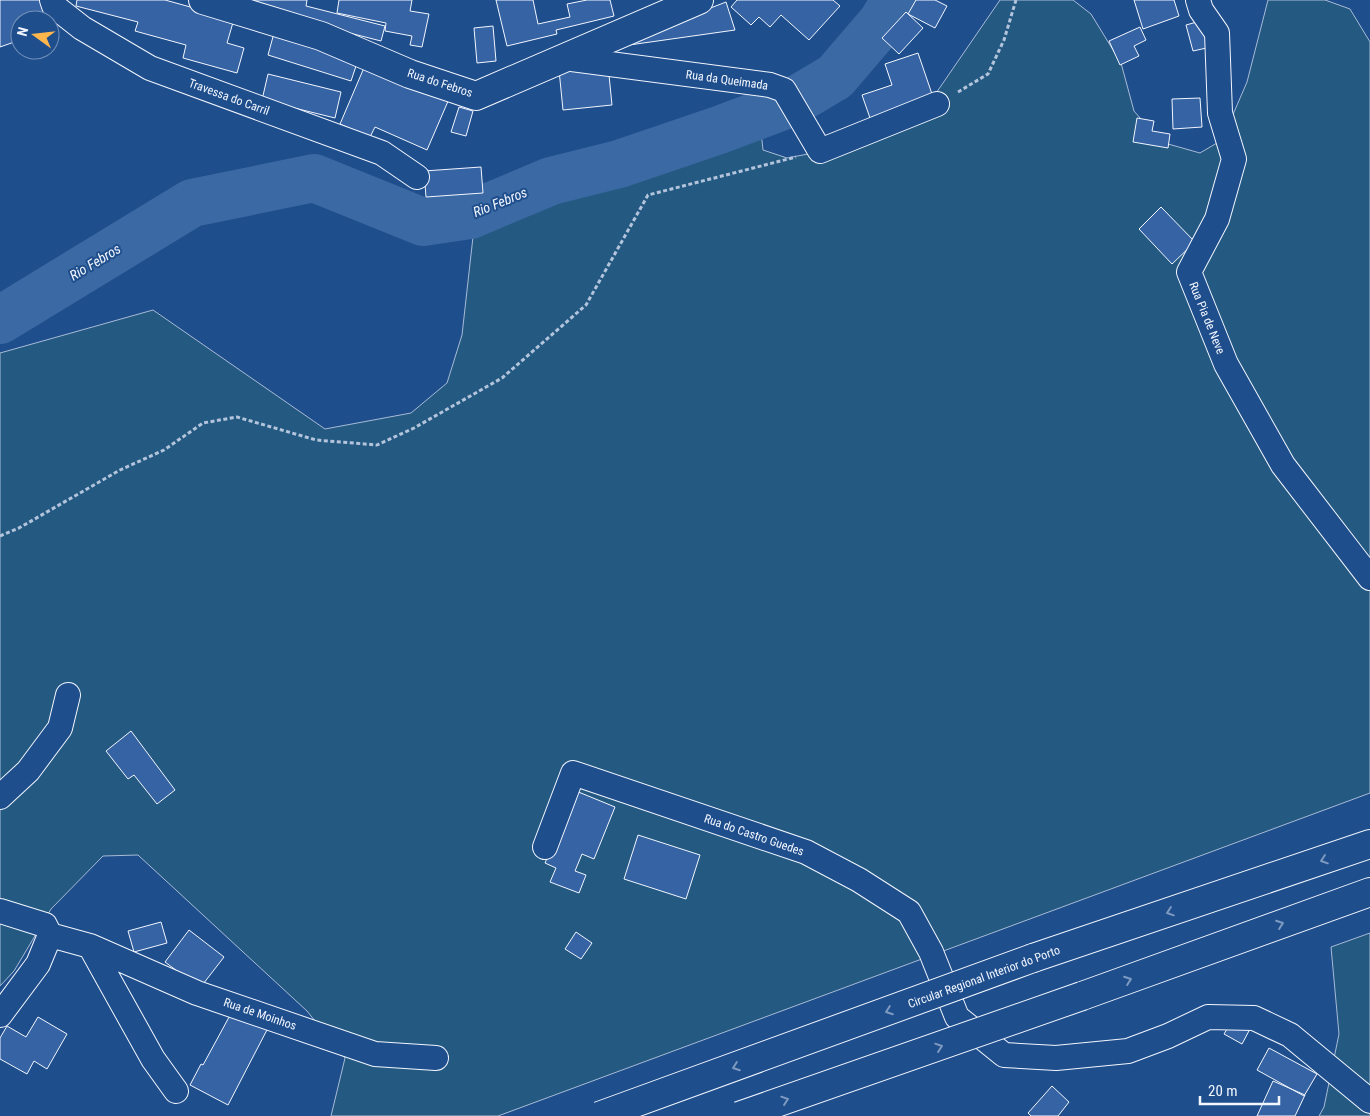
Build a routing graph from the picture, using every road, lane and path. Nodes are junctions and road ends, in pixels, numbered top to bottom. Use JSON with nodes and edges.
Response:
{"nodes":[{"id":1,"x":52,"y":0,"type":"edge"},
{"id":2,"x":203,"y":0,"type":"edge"},
{"id":3,"x":699,"y":0,"type":"edge"},
{"id":4,"x":1016,"y":0,"type":"edge"},
{"id":5,"x":1198,"y":0,"type":"edge"},
{"id":6,"x":564,"y":58,"type":"junction"},
{"id":7,"x":937,"y":104,"type":"joint"},
{"id":8,"x":820,"y":151,"type":"junction"},
{"id":9,"x":417,"y":177,"type":"dead end"},
{"id":10,"x":0,"y":536,"type":"edge"},
{"id":11,"x":1370,"y":578,"type":"edge"},
{"id":12,"x":68,"y":695,"type":"dead end"},
{"id":13,"x":0,"y":797,"type":"edge"},
{"id":14,"x":1370,"y":844,"type":"edge"},
{"id":15,"x":545,"y":847,"type":"dead end"},
{"id":16,"x":1370,"y":892,"type":"edge"},
{"id":17,"x":0,"y":911,"type":"edge"},
{"id":18,"x":50,"y":935,"type":"junction"},
{"id":19,"x":90,"y":946,"type":"junction"},
{"id":20,"x":0,"y":1015,"type":"edge"},
{"id":21,"x":436,"y":1058,"type":"dead end"},
{"id":22,"x":176,"y":1091,"type":"dead end"},
{"id":23,"x":1370,"y":1101,"type":"edge"},
{"id":24,"x":599,"y":1116,"type":"edge"},
{"id":25,"x":739,"y":1116,"type":"edge"}],
"edges":[{"from":1,"to":9,"type":"street","name":"Travessa do Carril"},
{"from":2,"to":6,"type":"main road","name":"Rua do Febros"},
{"from":3,"to":6,"type":"main road","name":"Rua do Febros"},
{"from":4,"to":7,"type":"path"},
{"from":5,"to":11,"type":"street","name":"Rua Pia de Neve"},
{"from":6,"to":8,"type":"street","name":"Rua da Queimada"},
{"from":7,"to":8,"type":"street"},
{"from":8,"to":10,"type":"path"},
{"from":12,"to":13,"type":"street"},
{"from":14,"to":24,"type":"main road","name":"Circular Regional Interior do Porto","one_way":true,"bridge":true},
{"from":15,"to":23,"type":"street","name":"Rua do Castro Guedes"},
{"from":25,"to":16,"type":"main road","one_way":true,"bridge":true},
{"from":17,"to":18,"type":"street","name":"Rua de Moinhos"},
{"from":18,"to":19,"type":"street","name":"Rua de Moinhos"},
{"from":18,"to":20,"type":"street"},
{"from":19,"to":21,"type":"street","name":"Rua de Moinhos"},
{"from":19,"to":22,"type":"street"}]}
